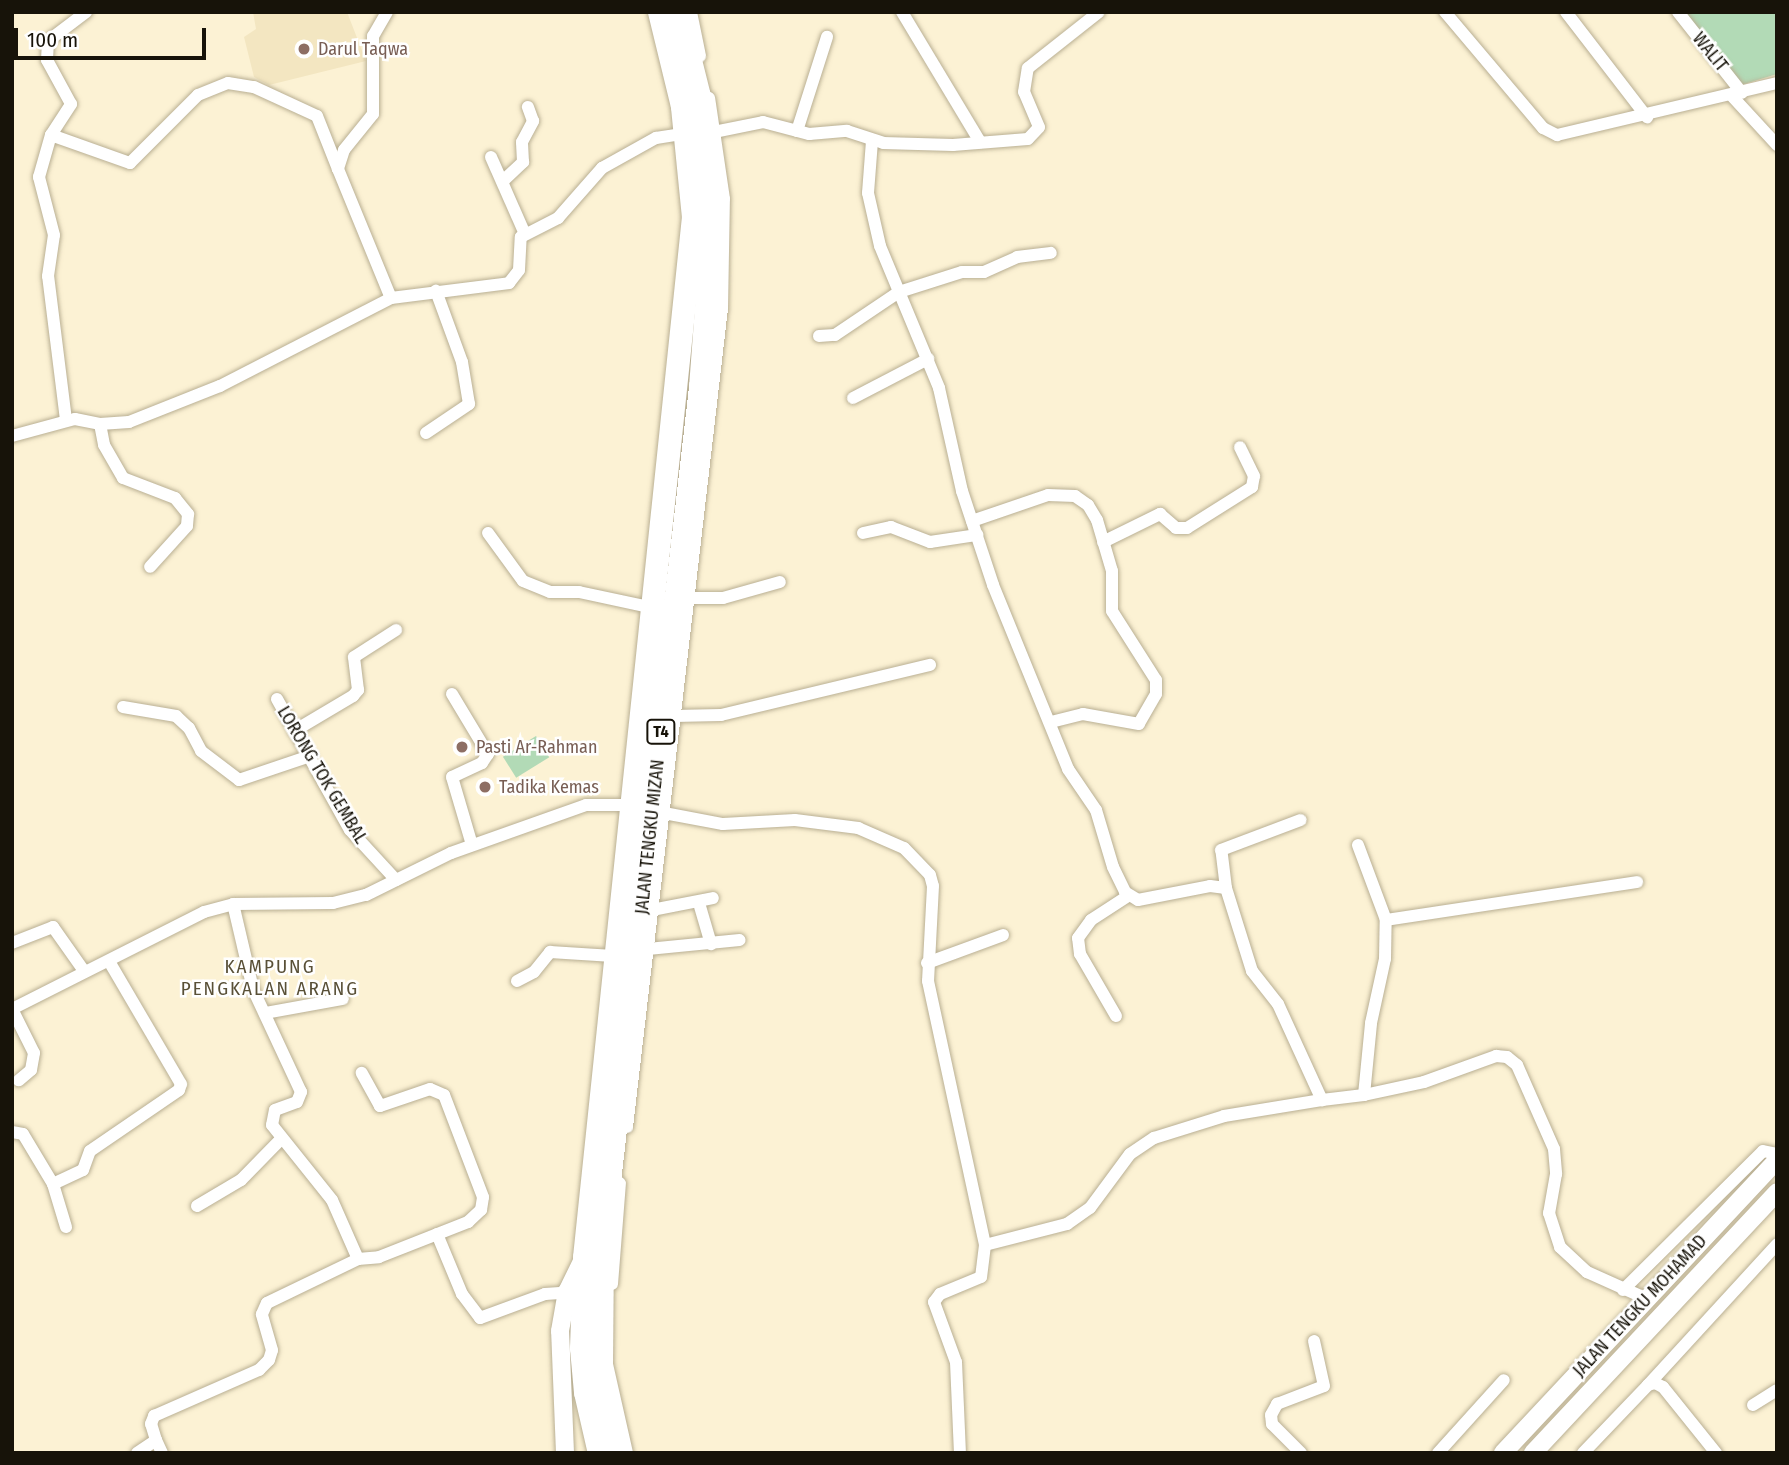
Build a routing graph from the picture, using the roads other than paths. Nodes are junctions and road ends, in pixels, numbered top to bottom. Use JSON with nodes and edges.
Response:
{"nodes":[{"id":1,"x":86,"y":12,"type":"edge"},
{"id":2,"x":387,"y":12,"type":"edge"},
{"id":3,"x":659,"y":12,"type":"edge"},
{"id":4,"x":678,"y":12,"type":"edge"},
{"id":5,"x":691,"y":12,"type":"edge"},
{"id":6,"x":902,"y":12,"type":"edge"},
{"id":7,"x":1099,"y":12,"type":"edge"},
{"id":8,"x":1446,"y":12,"type":"edge"},
{"id":9,"x":1566,"y":12,"type":"edge"},
{"id":10,"x":1678,"y":12,"type":"edge"},
{"id":11,"x":827,"y":37,"type":"dead end"},
{"id":12,"x":1777,"y":83,"type":"edge"},
{"id":13,"x":1737,"y":94,"type":"junction"},
{"id":14,"x":528,"y":107,"type":"dead end"},
{"id":15,"x":1647,"y":117,"type":"junction"},
{"id":16,"x":797,"y":131,"type":"junction"},
{"id":17,"x":702,"y":133,"type":"junction"},
{"id":18,"x":51,"y":135,"type":"junction"},
{"id":19,"x":872,"y":141,"type":"junction"},
{"id":20,"x":980,"y":142,"type":"junction"},
{"id":21,"x":1777,"y":145,"type":"edge"},
{"id":22,"x":492,"y":157,"type":"dead end"},
{"id":23,"x":338,"y":169,"type":"junction"},
{"id":24,"x":505,"y":179,"type":"junction"},
{"id":25,"x":525,"y":234,"type":"junction"},
{"id":26,"x":1051,"y":253,"type":"dead end"},
{"id":27,"x":436,"y":290,"type":"junction"},
{"id":28,"x":900,"y":292,"type":"junction"},
{"id":29,"x":391,"y":298,"type":"junction"},
{"id":30,"x":819,"y":336,"type":"dead end"},
{"id":31,"x":928,"y":359,"type":"junction"},
{"id":32,"x":853,"y":398,"type":"dead end"},
{"id":33,"x":66,"y":420,"type":"junction"},
{"id":34,"x":100,"y":424,"type":"junction"},
{"id":35,"x":426,"y":433,"type":"dead end"},
{"id":36,"x":12,"y":436,"type":"edge"},
{"id":37,"x":1240,"y":447,"type":"dead end"},
{"id":38,"x":972,"y":522,"type":"junction"},
{"id":39,"x":488,"y":533,"type":"dead end"},
{"id":40,"x":863,"y":533,"type":"dead end"},
{"id":41,"x":976,"y":535,"type":"junction"},
{"id":42,"x":1103,"y":542,"type":"junction"},
{"id":43,"x":150,"y":568,"type":"dead end"},
{"id":44,"x":780,"y":582,"type":"dead end"},
{"id":45,"x":688,"y":598,"type":"junction"},
{"id":46,"x":654,"y":608,"type":"junction"},
{"id":47,"x":396,"y":630,"type":"dead end"},
{"id":48,"x":930,"y":665,"type":"dead end"},
{"id":49,"x":452,"y":694,"type":"dead end"},
{"id":50,"x":277,"y":699,"type":"dead end"},
{"id":51,"x":123,"y":707,"type":"dead end"},
{"id":52,"x":674,"y":716,"type":"junction"},
{"id":53,"x":1050,"y":722,"type":"junction"},
{"id":54,"x":294,"y":731,"type":"junction"},
{"id":55,"x":310,"y":756,"type":"junction"},
{"id":56,"x":634,"y":805,"type":"junction"},
{"id":57,"x":664,"y":813,"type":"junction"},
{"id":58,"x":1301,"y":820,"type":"dead end"},
{"id":59,"x":472,"y":845,"type":"junction"},
{"id":60,"x":1358,"y":845,"type":"dead end"},
{"id":61,"x":396,"y":880,"type":"junction"},
{"id":62,"x":1637,"y":882,"type":"dead end"},
{"id":63,"x":1226,"y":888,"type":"junction"},
{"id":64,"x":1128,"y":896,"type":"junction"},
{"id":65,"x":713,"y":898,"type":"dead end"},
{"id":66,"x":233,"y":904,"type":"junction"},
{"id":67,"x":699,"y":904,"type":"junction"},
{"id":68,"x":652,"y":909,"type":"junction"},
{"id":69,"x":1386,"y":920,"type":"junction"},
{"id":70,"x":1003,"y":935,"type":"dead end"},
{"id":71,"x":740,"y":940,"type":"dead end"},
{"id":72,"x":12,"y":943,"type":"edge"},
{"id":73,"x":711,"y":944,"type":"junction"},
{"id":74,"x":648,"y":949,"type":"junction"},
{"id":75,"x":613,"y":956,"type":"junction"},
{"id":76,"x":110,"y":963,"type":"junction"},
{"id":77,"x":927,"y":963,"type":"junction"},
{"id":78,"x":85,"y":971,"type":"junction"},
{"id":79,"x":517,"y":981,"type":"dead end"},
{"id":80,"x":343,"y":999,"type":"dead end"},
{"id":81,"x":12,"y":1009,"type":"edge"},
{"id":82,"x":265,"y":1013,"type":"junction"},
{"id":83,"x":1116,"y":1016,"type":"dead end"},
{"id":84,"x":362,"y":1073,"type":"dead end"},
{"id":85,"x":19,"y":1080,"type":"dead end"},
{"id":86,"x":1364,"y":1094,"type":"junction"},
{"id":87,"x":1322,"y":1100,"type":"junction"},
{"id":88,"x":12,"y":1132,"type":"edge"},
{"id":89,"x":281,"y":1139,"type":"junction"},
{"id":90,"x":1777,"y":1154,"type":"edge"},
{"id":91,"x":1777,"y":1160,"type":"edge"},
{"id":92,"x":53,"y":1184,"type":"junction"},
{"id":93,"x":1777,"y":1192,"type":"edge"},
{"id":94,"x":197,"y":1206,"type":"dead end"},
{"id":95,"x":66,"y":1227,"type":"dead end"},
{"id":96,"x":437,"y":1234,"type":"junction"},
{"id":97,"x":1777,"y":1244,"type":"edge"},
{"id":98,"x":985,"y":1245,"type":"junction"},
{"id":99,"x":358,"y":1259,"type":"junction"},
{"id":100,"x":1623,"y":1290,"type":"junction"},
{"id":101,"x":575,"y":1292,"type":"junction"},
{"id":102,"x":1647,"y":1299,"type":"junction"},
{"id":103,"x":1314,"y":1340,"type":"dead end"},
{"id":104,"x":1504,"y":1380,"type":"dead end"},
{"id":105,"x":1648,"y":1385,"type":"junction"},
{"id":106,"x":1777,"y":1390,"type":"edge"},
{"id":107,"x":1753,"y":1405,"type":"dead end"},
{"id":108,"x":156,"y":1440,"type":"junction"},
{"id":109,"x":1440,"y":1452,"type":"edge"},
{"id":110,"x":137,"y":1453,"type":"edge"},
{"id":111,"x":162,"y":1453,"type":"edge"},
{"id":112,"x":565,"y":1453,"type":"edge"},
{"id":113,"x":599,"y":1453,"type":"edge"},
{"id":114,"x":621,"y":1453,"type":"edge"},
{"id":115,"x":633,"y":1453,"type":"edge"},
{"id":116,"x":960,"y":1453,"type":"edge"},
{"id":117,"x":1301,"y":1453,"type":"edge"},
{"id":118,"x":1503,"y":1453,"type":"edge"},
{"id":119,"x":1533,"y":1453,"type":"edge"},
{"id":120,"x":1583,"y":1453,"type":"edge"},
{"id":121,"x":1716,"y":1453,"type":"edge"}],
"edges":[{"from":1,"to":18,"type":"street"},
{"from":2,"to":23,"type":"street"},
{"from":3,"to":17,"type":"highway","name":"JALAN TENGKU MIZAN","number":"T4"},
{"from":4,"to":17,"type":"highway","name":"JALAN TENGKU MIZAN","number":"T4"},
{"from":5,"to":17,"type":"street"},
{"from":6,"to":20,"type":"street"},
{"from":7,"to":20,"type":"street"},
{"from":8,"to":15,"type":"street"},
{"from":9,"to":15,"type":"street"},
{"from":10,"to":13,"type":"street","name":"WALIT"},
{"from":11,"to":16,"type":"street"},
{"from":12,"to":13,"type":"street"},
{"from":13,"to":15,"type":"street"},
{"from":13,"to":21,"type":"street","name":"WALIT"},
{"from":14,"to":24,"type":"street"},
{"from":16,"to":17,"type":"street"},
{"from":16,"to":19,"type":"street"},
{"from":17,"to":25,"type":"street"},
{"from":17,"to":45,"type":"street"},
{"from":17,"to":46,"type":"highway","name":"JALAN TENGKU MIZAN","number":"T4"},
{"from":17,"to":114,"type":"highway","name":"JALAN TENGKU MIZAN","number":"T4"},
{"from":18,"to":23,"type":"street"},
{"from":18,"to":33,"type":"street"},
{"from":19,"to":20,"type":"street"},
{"from":19,"to":28,"type":"street"},
{"from":22,"to":24,"type":"street"},
{"from":23,"to":29,"type":"street"},
{"from":24,"to":25,"type":"street"},
{"from":25,"to":27,"type":"street"},
{"from":26,"to":28,"type":"street"},
{"from":27,"to":29,"type":"street"},
{"from":27,"to":35,"type":"street"},
{"from":28,"to":30,"type":"street"},
{"from":28,"to":31,"type":"street"},
{"from":29,"to":34,"type":"street"},
{"from":31,"to":32,"type":"street"},
{"from":31,"to":38,"type":"street"},
{"from":33,"to":34,"type":"street"},
{"from":33,"to":36,"type":"street"},
{"from":34,"to":43,"type":"street"},
{"from":37,"to":42,"type":"street"},
{"from":38,"to":41,"type":"street"},
{"from":38,"to":42,"type":"street"},
{"from":39,"to":46,"type":"street"},
{"from":40,"to":41,"type":"street"},
{"from":41,"to":53,"type":"street"},
{"from":42,"to":53,"type":"street"},
{"from":44,"to":45,"type":"street"},
{"from":45,"to":52,"type":"street"},
{"from":46,"to":56,"type":"highway","name":"JALAN TENGKU MIZAN","number":"T4"},
{"from":47,"to":54,"type":"street"},
{"from":48,"to":52,"type":"street"},
{"from":49,"to":59,"type":"street"},
{"from":50,"to":54,"type":"street","name":"LORONG TOK GEMBAL"},
{"from":51,"to":55,"type":"street"},
{"from":52,"to":57,"type":"street"},
{"from":53,"to":64,"type":"street"},
{"from":54,"to":55,"type":"street","name":"LORONG TOK GEMBAL"},
{"from":55,"to":61,"type":"street","name":"LORONG TOK GEMBAL"},
{"from":56,"to":59,"type":"street"},
{"from":56,"to":75,"type":"highway","name":"JALAN TENGKU MIZAN","number":"T4"},
{"from":57,"to":68,"type":"street"},
{"from":57,"to":77,"type":"street"},
{"from":58,"to":63,"type":"street"},
{"from":59,"to":61,"type":"street"},
{"from":60,"to":69,"type":"street"},
{"from":61,"to":66,"type":"street"},
{"from":62,"to":69,"type":"street"},
{"from":63,"to":64,"type":"street"},
{"from":63,"to":87,"type":"street"},
{"from":64,"to":83,"type":"street"},
{"from":65,"to":67,"type":"street"},
{"from":66,"to":76,"type":"street"},
{"from":66,"to":82,"type":"street"},
{"from":67,"to":68,"type":"street"},
{"from":67,"to":73,"type":"street"},
{"from":68,"to":74,"type":"street"},
{"from":69,"to":86,"type":"street"},
{"from":70,"to":77,"type":"street"},
{"from":71,"to":73,"type":"street"},
{"from":72,"to":78,"type":"street"},
{"from":73,"to":74,"type":"street"},
{"from":74,"to":115,"type":"street"},
{"from":75,"to":79,"type":"street"},
{"from":75,"to":101,"type":"highway","name":"JALAN TENGKU MIZAN","number":"T4"},
{"from":76,"to":78,"type":"street"},
{"from":76,"to":92,"type":"street"},
{"from":77,"to":98,"type":"street"},
{"from":78,"to":81,"type":"street"},
{"from":80,"to":82,"type":"street"},
{"from":81,"to":85,"type":"street"},
{"from":82,"to":89,"type":"street"},
{"from":84,"to":96,"type":"street"},
{"from":86,"to":87,"type":"street"},
{"from":86,"to":100,"type":"street"},
{"from":87,"to":98,"type":"street"},
{"from":88,"to":92,"type":"street"},
{"from":89,"to":94,"type":"street"},
{"from":89,"to":99,"type":"street"},
{"from":90,"to":100,"type":"street"},
{"from":91,"to":102,"type":"main road","name":"JALAN TENGKU MOHAMAD"},
{"from":92,"to":95,"type":"street"},
{"from":93,"to":119,"type":"main road","name":"JALAN TENGKU MOHAMAD"},
{"from":96,"to":99,"type":"street"},
{"from":96,"to":101,"type":"street"},
{"from":97,"to":105,"type":"street"},
{"from":98,"to":116,"type":"street"},
{"from":99,"to":108,"type":"street"},
{"from":100,"to":102,"type":"street"},
{"from":101,"to":112,"type":"main road"},
{"from":101,"to":113,"type":"highway","name":"JALAN TENGKU MIZAN","number":"T4"},
{"from":102,"to":118,"type":"main road","name":"JALAN TENGKU MOHAMAD"},
{"from":103,"to":117,"type":"street"},
{"from":104,"to":109,"type":"street"},
{"from":105,"to":120,"type":"street"},
{"from":105,"to":121,"type":"street"},
{"from":106,"to":107,"type":"street"},
{"from":108,"to":110,"type":"street"},
{"from":108,"to":111,"type":"street"}]}
